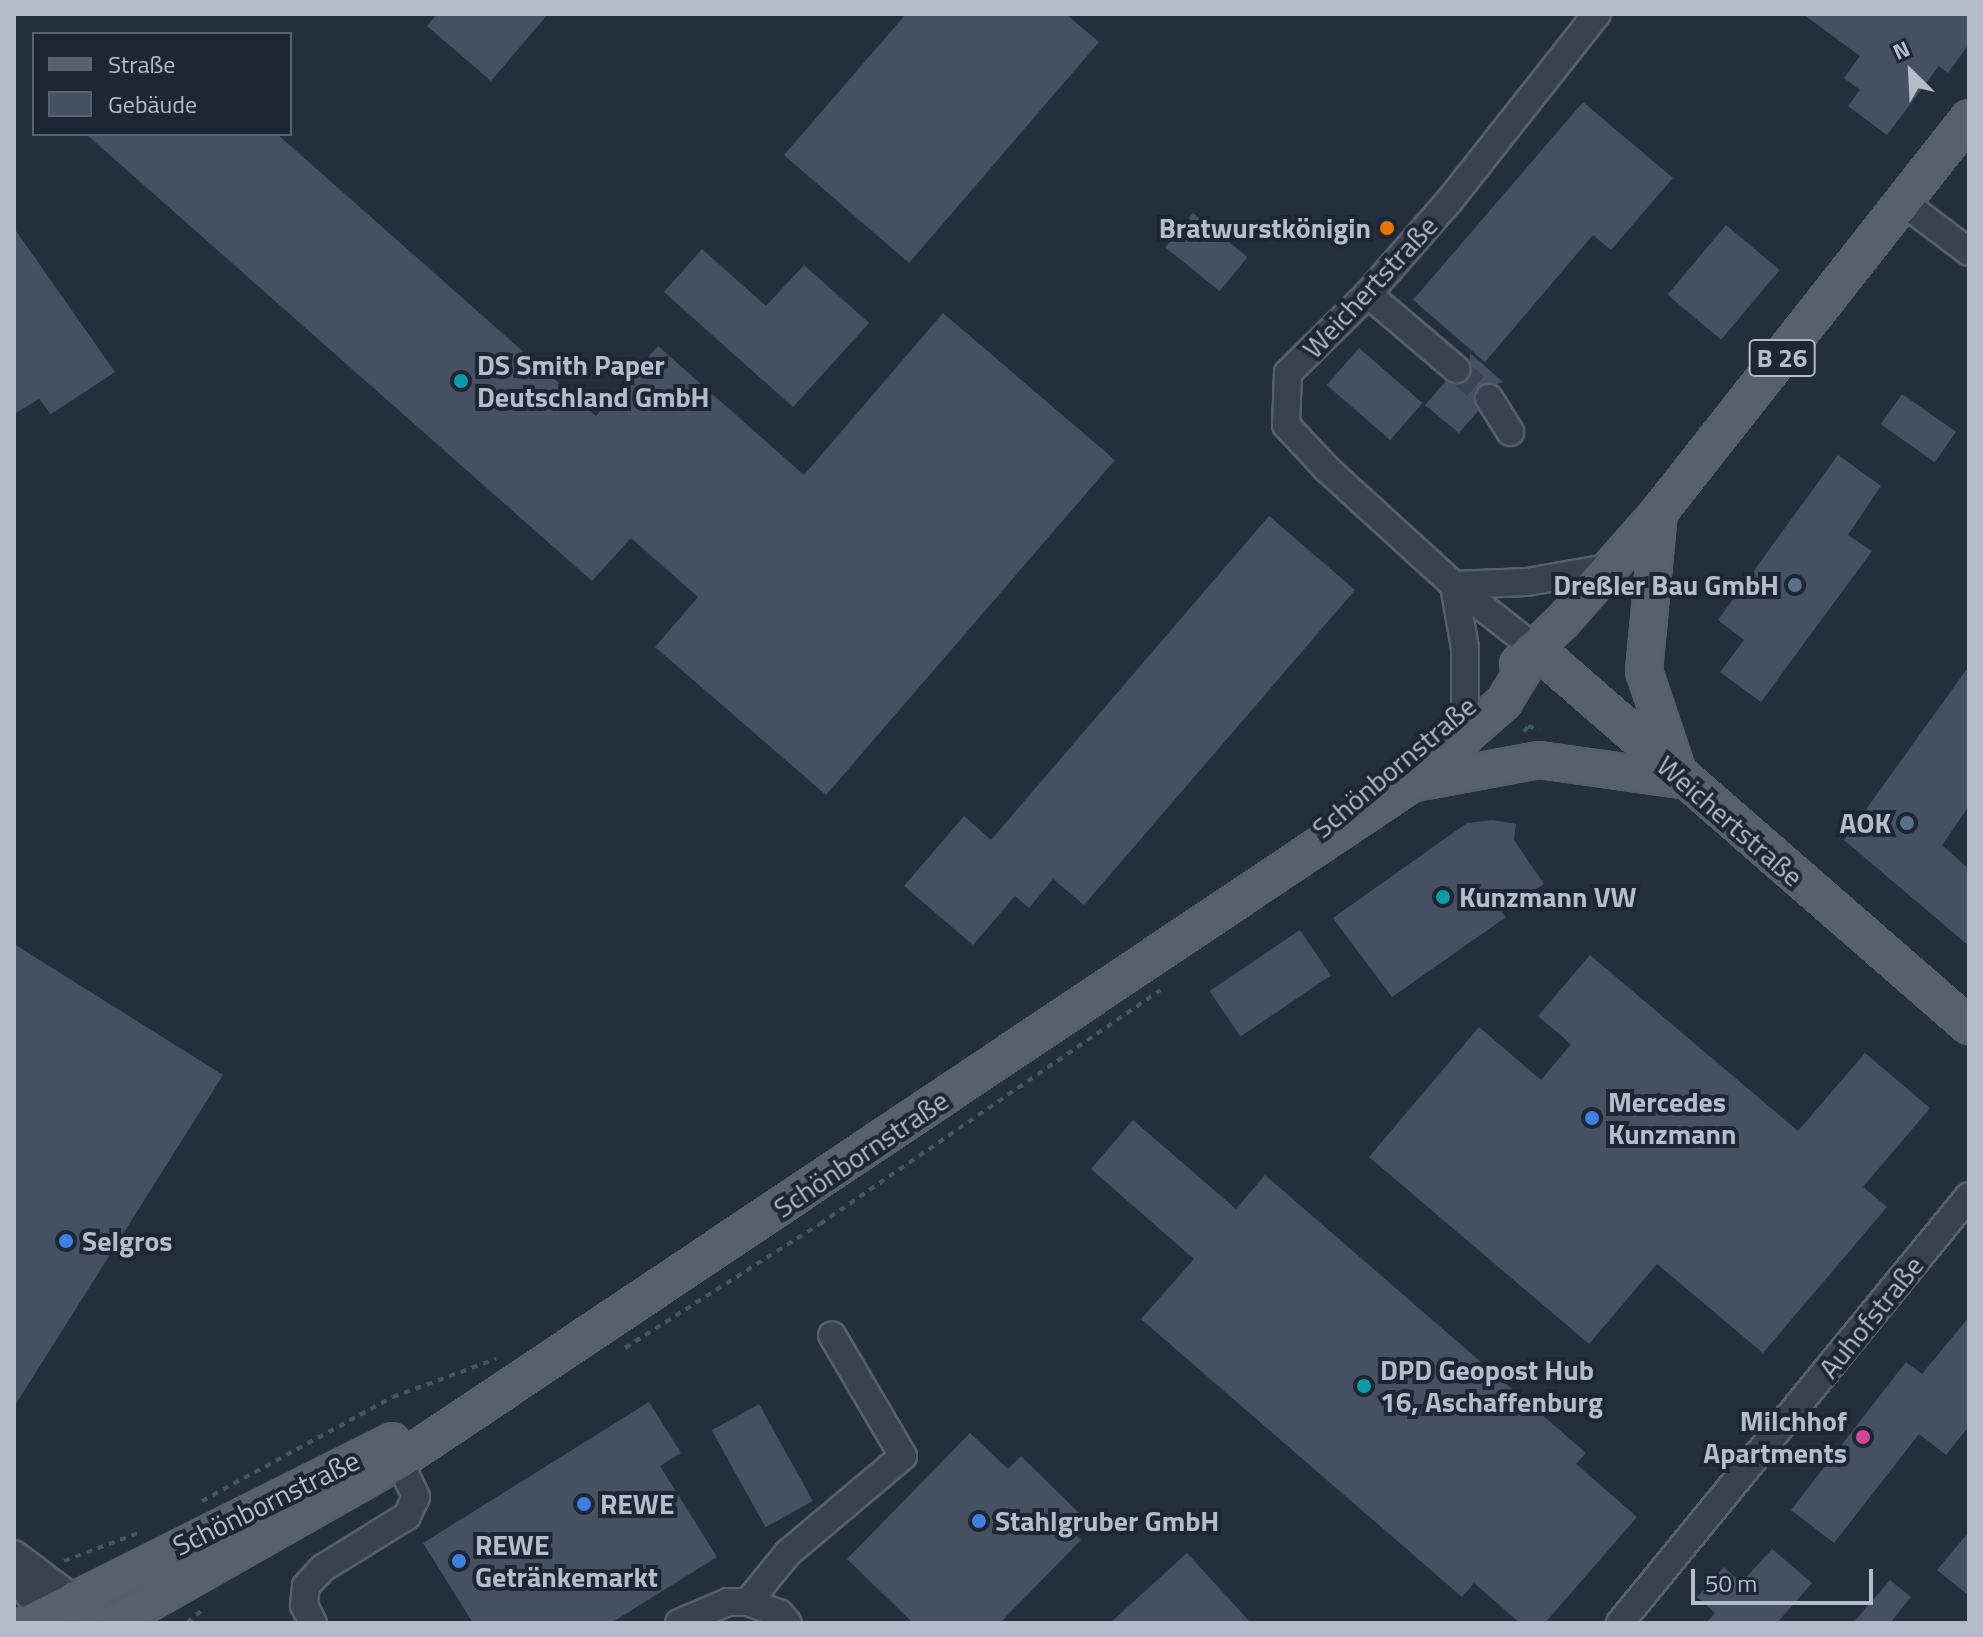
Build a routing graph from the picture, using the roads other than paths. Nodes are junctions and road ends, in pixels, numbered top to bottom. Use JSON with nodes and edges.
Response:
{"nodes":[{"id":1,"x":1597,"y":14,"type":"edge"},
{"id":2,"x":1969,"y":118,"type":"edge"},
{"id":3,"x":1904,"y":203,"type":"junction"},
{"id":4,"x":1969,"y":252,"type":"edge"},
{"id":5,"x":1368,"y":294,"type":"junction"},
{"id":6,"x":1456,"y":369,"type":"tunnel mouth"},
{"id":7,"x":1489,"y":398,"type":"tunnel mouth"},
{"id":8,"x":1510,"y":432,"type":"dead end"},
{"id":9,"x":1659,"y":512,"type":"junction"},
{"id":10,"x":1613,"y":567,"type":"junction"},
{"id":11,"x":1454,"y":585,"type":"junction"},
{"id":12,"x":1536,"y":649,"type":"junction"},
{"id":13,"x":1465,"y":708,"type":"junction"},
{"id":14,"x":1681,"y":780,"type":"junction"},
{"id":15,"x":1411,"y":784,"type":"junction"},
{"id":16,"x":1215,"y":914,"type":"junction"},
{"id":17,"x":1969,"y":1026,"type":"edge"},
{"id":18,"x":1969,"y":1196,"type":"edge"},
{"id":19,"x":1960,"y":1227,"type":"edge"},
{"id":20,"x":832,"y":1335,"type":"dead end"},
{"id":21,"x":506,"y":1391,"type":"junction"},
{"id":22,"x":399,"y":1461,"type":"junction"},
{"id":23,"x":14,"y":1554,"type":"edge"},
{"id":24,"x":14,"y":1576,"type":"edge"},
{"id":25,"x":177,"y":1591,"type":"junction"},
{"id":26,"x":748,"y":1602,"type":"junction"},
{"id":27,"x":58,"y":1617,"type":"edge"},
{"id":28,"x":114,"y":1623,"type":"edge"},
{"id":29,"x":156,"y":1623,"type":"edge"},
{"id":30,"x":313,"y":1623,"type":"edge"},
{"id":31,"x":679,"y":1623,"type":"edge"},
{"id":32,"x":788,"y":1623,"type":"edge"},
{"id":33,"x":1620,"y":1623,"type":"edge"}],
"edges":[{"from":1,"to":5,"type":"street","name":"Weichertstraße"},
{"from":2,"to":3,"type":"main road","name":"Schönbornstraße","number":"B 26"},
{"from":3,"to":4,"type":"street"},
{"from":3,"to":9,"type":"main road","name":"Schönbornstraße","number":"B 26"},
{"from":5,"to":6,"type":"street"},
{"from":5,"to":11,"type":"street","name":"Weichertstraße"},
{"from":7,"to":8,"type":"street"},
{"from":9,"to":10,"type":"main road","name":"Schönbornstraße","number":"B 26"},
{"from":9,"to":14,"type":"main road"},
{"from":10,"to":11,"type":"street"},
{"from":10,"to":12,"type":"main road","name":"Schönbornstraße","number":"B 26"},
{"from":11,"to":12,"type":"street","name":"Weichertstraße"},
{"from":11,"to":13,"type":"street"},
{"from":12,"to":13,"type":"main road","name":"Schönbornstraße"},
{"from":12,"to":14,"type":"main road","name":"Weichertstraße"},
{"from":12,"to":15,"type":"main road","name":"Schönbornstraße"},
{"from":13,"to":16,"type":"main road","name":"Schönbornstraße"},
{"from":14,"to":15,"type":"main road"},
{"from":14,"to":17,"type":"main road","name":"Weichertstraße"},
{"from":15,"to":16,"type":"main road","name":"Schönbornstraße"},
{"from":16,"to":21,"type":"main road","name":"Schönbornstraße"},
{"from":18,"to":19,"type":"street","name":"Auhofstraße"},
{"from":19,"to":33,"type":"street","name":"Auhofstraße"},
{"from":20,"to":26,"type":"street"},
{"from":21,"to":22,"type":"main road","name":"Schönbornstraße"},
{"from":21,"to":27,"type":"main road","name":"Schönbornstraße"},
{"from":22,"to":25,"type":"main road","name":"Schönbornstraße"},
{"from":22,"to":30,"type":"street"},
{"from":23,"to":27,"type":"street"},
{"from":24,"to":27,"type":"street"},
{"from":25,"to":28,"type":"main road","name":"Schönbornstraße"},
{"from":25,"to":29,"type":"main road"},
{"from":26,"to":31,"type":"street"},
{"from":26,"to":32,"type":"street"}]}
